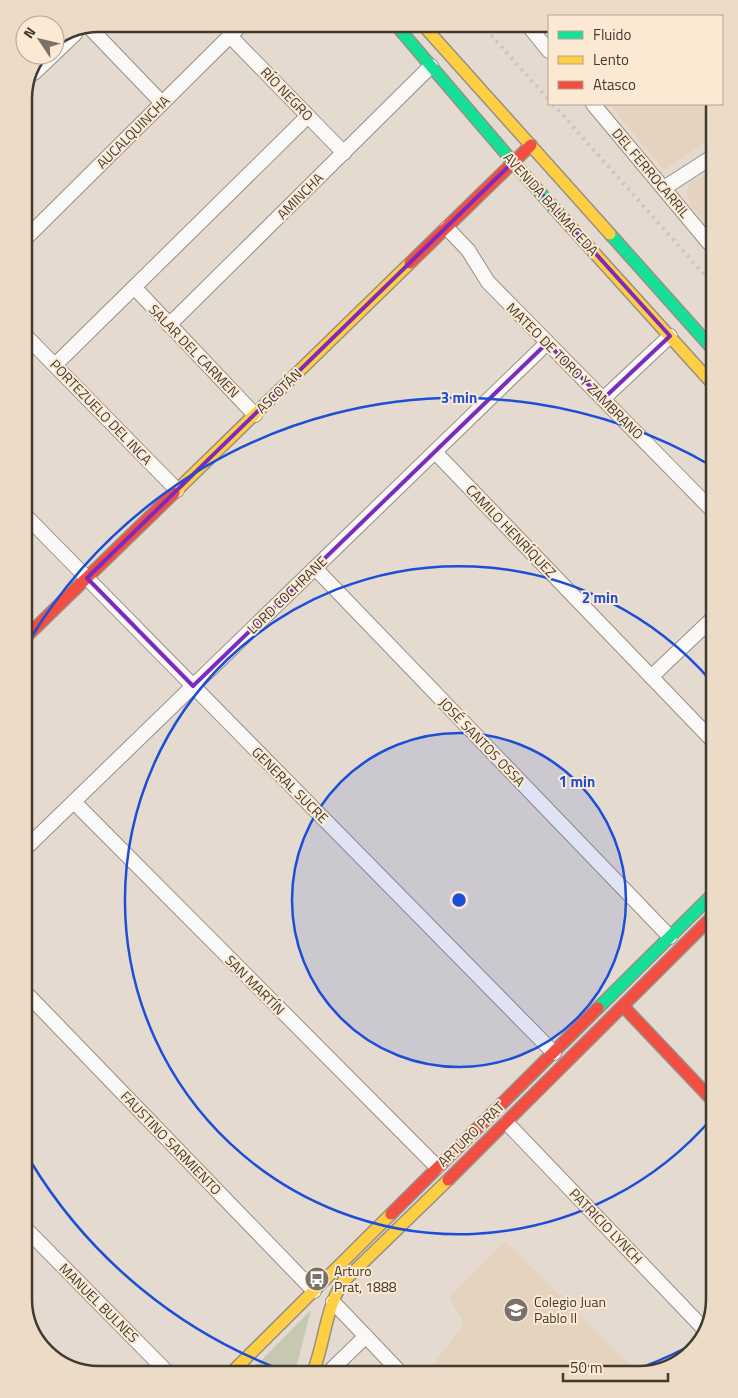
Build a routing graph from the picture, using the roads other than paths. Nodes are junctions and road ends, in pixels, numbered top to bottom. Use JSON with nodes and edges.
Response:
{"nodes":[{"id":1,"x":233,"y":32,"type":"edge"},
{"id":2,"x":95,"y":33,"type":"edge"},
{"id":3,"x":402,"y":33,"type":"edge"},
{"id":4,"x":430,"y":33,"type":"edge"},
{"id":5,"x":534,"y":33,"type":"edge"},
{"id":6,"x":230,"y":36,"type":"junction"},
{"id":7,"x":548,"y":50,"type":"edge"},
{"id":8,"x":431,"y":66,"type":"junction"},
{"id":9,"x":162,"y":103,"type":"junction"},
{"id":10,"x":594,"y":105,"type":"edge"},
{"id":11,"x":308,"y":116,"type":"junction"},
{"id":12,"x":531,"y":145,"type":"junction"},
{"id":13,"x":344,"y":153,"type":"junction"},
{"id":14,"x":706,"y":161,"type":"edge"},
{"id":15,"x":513,"y":162,"type":"junction"},
{"id":16,"x":664,"y":188,"type":"junction"},
{"id":17,"x":447,"y":228,"type":"junction"},
{"id":18,"x":33,"y":231,"type":"edge"},
{"id":19,"x":706,"y":238,"type":"edge"},
{"id":20,"x":134,"y":287,"type":"junction"},
{"id":21,"x":169,"y":325,"type":"junction"},
{"id":22,"x":670,"y":336,"type":"junction"},
{"id":23,"x":706,"y":342,"type":"edge"},
{"id":24,"x":33,"y":343,"type":"edge"},
{"id":25,"x":547,"y":343,"type":"junction"},
{"id":26,"x":55,"y":365,"type":"junction"},
{"id":27,"x":706,"y":376,"type":"edge"},
{"id":28,"x":603,"y":399,"type":"junction"},
{"id":29,"x":255,"y":415,"type":"junction"},
{"id":30,"x":435,"y":452,"type":"junction"},
{"id":31,"x":177,"y":490,"type":"junction"},
{"id":32,"x":706,"y":504,"type":"edge"},
{"id":33,"x":33,"y":523,"type":"edge"},
{"id":34,"x":315,"y":568,"type":"junction"},
{"id":35,"x":87,"y":578,"type":"junction"},
{"id":36,"x":706,"y":625,"type":"edge"},
{"id":37,"x":33,"y":631,"type":"edge"},
{"id":38,"x":651,"y":677,"type":"junction"},
{"id":39,"x":193,"y":686,"type":"junction"},
{"id":40,"x":706,"y":734,"type":"edge"},
{"id":41,"x":74,"y":802,"type":"junction"},
{"id":42,"x":32,"y":842,"type":"edge"},
{"id":43,"x":706,"y":901,"type":"edge"},
{"id":44,"x":706,"y":923,"type":"edge"},
{"id":45,"x":670,"y":937,"type":"junction"},
{"id":46,"x":32,"y":999,"type":"edge"},
{"id":47,"x":623,"y":1006,"type":"junction"},
{"id":48,"x":554,"y":1053,"type":"junction"},
{"id":49,"x":706,"y":1094,"type":"edge"},
{"id":50,"x":507,"y":1123,"type":"junction"},
{"id":51,"x":437,"y":1167,"type":"junction"},
{"id":52,"x":32,"y":1235,"type":"edge"},
{"id":53,"x":314,"y":1291,"type":"junction"},
{"id":54,"x":333,"y":1302,"type":"junction"},
{"id":55,"x":700,"y":1325,"type":"edge"},
{"id":56,"x":366,"y":1336,"type":"junction"},
{"id":57,"x":160,"y":1365,"type":"edge"},
{"id":58,"x":239,"y":1365,"type":"edge"},
{"id":59,"x":315,"y":1365,"type":"edge"},
{"id":60,"x":337,"y":1365,"type":"edge"},
{"id":61,"x":394,"y":1366,"type":"edge"}],
"edges":[{"from":1,"to":6,"type":"street","name":"AUCALQUINCHA"},
{"from":2,"to":9,"type":"street"},
{"from":3,"to":8,"type":"main road","name":"AVENIDA BALMACEDA"},
{"from":4,"to":12,"type":"main road","name":"AVENIDA BALMACEDA"},
{"from":5,"to":7,"type":"street"},
{"from":6,"to":9,"type":"street","name":"AUCALQUINCHA"},
{"from":6,"to":11,"type":"street","name":"RÍO NEGRO"},
{"from":8,"to":13,"type":"street","name":"AMINCHA"},
{"from":8,"to":15,"type":"main road","name":"AVENIDA BALMACEDA"},
{"from":9,"to":18,"type":"street","name":"AUCALQUINCHA"},
{"from":10,"to":16,"type":"street","name":"DEL FERROCARRIL"},
{"from":11,"to":13,"type":"street","name":"RÍO NEGRO"},
{"from":11,"to":20,"type":"street"},
{"from":12,"to":15,"type":"main road","name":"ASCOTÁN"},
{"from":12,"to":23,"type":"main road","name":"AVENIDA BALMACEDA"},
{"from":13,"to":21,"type":"street","name":"AMINCHA"},
{"from":14,"to":16,"type":"street"},
{"from":15,"to":17,"type":"main road","name":"ASCOTÁN"},
{"from":15,"to":22,"type":"main road","name":"AVENIDA BALMACEDA"},
{"from":16,"to":19,"type":"street","name":"DEL FERROCARRIL"},
{"from":17,"to":25,"type":"street","name":"MATEO DE TORO Y ZAMBRANO"},
{"from":17,"to":29,"type":"main road","name":"ASCOTÁN"},
{"from":20,"to":21,"type":"street","name":"SALAR DEL CARMEN"},
{"from":20,"to":26,"type":"street"},
{"from":21,"to":29,"type":"street","name":"SALAR DEL CARMEN"},
{"from":22,"to":27,"type":"main road","name":"AVENIDA BALMACEDA"},
{"from":22,"to":28,"type":"street"},
{"from":24,"to":26,"type":"street","name":"PORTEZUELO DEL INCA"},
{"from":25,"to":28,"type":"street","name":"MATEO DE TORO Y ZAMBRANO"},
{"from":25,"to":30,"type":"street","name":"LORD COCHRANE"},
{"from":26,"to":31,"type":"street","name":"PORTEZUELO DEL INCA"},
{"from":28,"to":32,"type":"street","name":"MATEO DE TORO Y ZAMBRANO"},
{"from":29,"to":31,"type":"main road","name":"ASCOTÁN"},
{"from":30,"to":34,"type":"street","name":"LORD COCHRANE"},
{"from":30,"to":38,"type":"street","name":"CAMILO HENRÍQUEZ"},
{"from":31,"to":35,"type":"main road","name":"ASCOTÁN"},
{"from":33,"to":35,"type":"street","name":"GENERAL SUCRE"},
{"from":34,"to":39,"type":"street","name":"LORD COCHRANE"},
{"from":34,"to":45,"type":"street","name":"JOSÉ SANTOS OSSA"},
{"from":35,"to":37,"type":"main road","name":"ASCOTÁN"},
{"from":35,"to":39,"type":"street","name":"GENERAL SUCRE"},
{"from":36,"to":38,"type":"street"},
{"from":38,"to":40,"type":"street","name":"CAMILO HENRÍQUEZ"},
{"from":39,"to":41,"type":"street","name":"LORD COCHRANE"},
{"from":39,"to":48,"type":"street","name":"GENERAL SUCRE"},
{"from":41,"to":42,"type":"street","name":"LORD COCHRANE"},
{"from":41,"to":51,"type":"street","name":"SAN MARTÍN"},
{"from":43,"to":45,"type":"main road","name":"ARTURO PRAT"},
{"from":44,"to":47,"type":"main road","name":"ARTURO PRAT"},
{"from":45,"to":48,"type":"main road","name":"ARTURO PRAT"},
{"from":46,"to":53,"type":"street","name":"FAUSTINO SARMIENTO"},
{"from":47,"to":49,"type":"main road"},
{"from":47,"to":50,"type":"main road","name":"ARTURO PRAT"},
{"from":48,"to":51,"type":"main road","name":"ARTURO PRAT"},
{"from":50,"to":54,"type":"main road","name":"ARTURO PRAT"},
{"from":50,"to":55,"type":"street","name":"PATRICIO LYNCH"},
{"from":51,"to":53,"type":"main road","name":"ARTURO PRAT"},
{"from":52,"to":57,"type":"street","name":"MANUEL BULNES"},
{"from":53,"to":58,"type":"main road","name":"ARTURO PRAT"},
{"from":54,"to":56,"type":"street"},
{"from":54,"to":59,"type":"main road","name":"ARTURO PRAT"},
{"from":56,"to":60,"type":"street"},
{"from":56,"to":61,"type":"street"}]}
